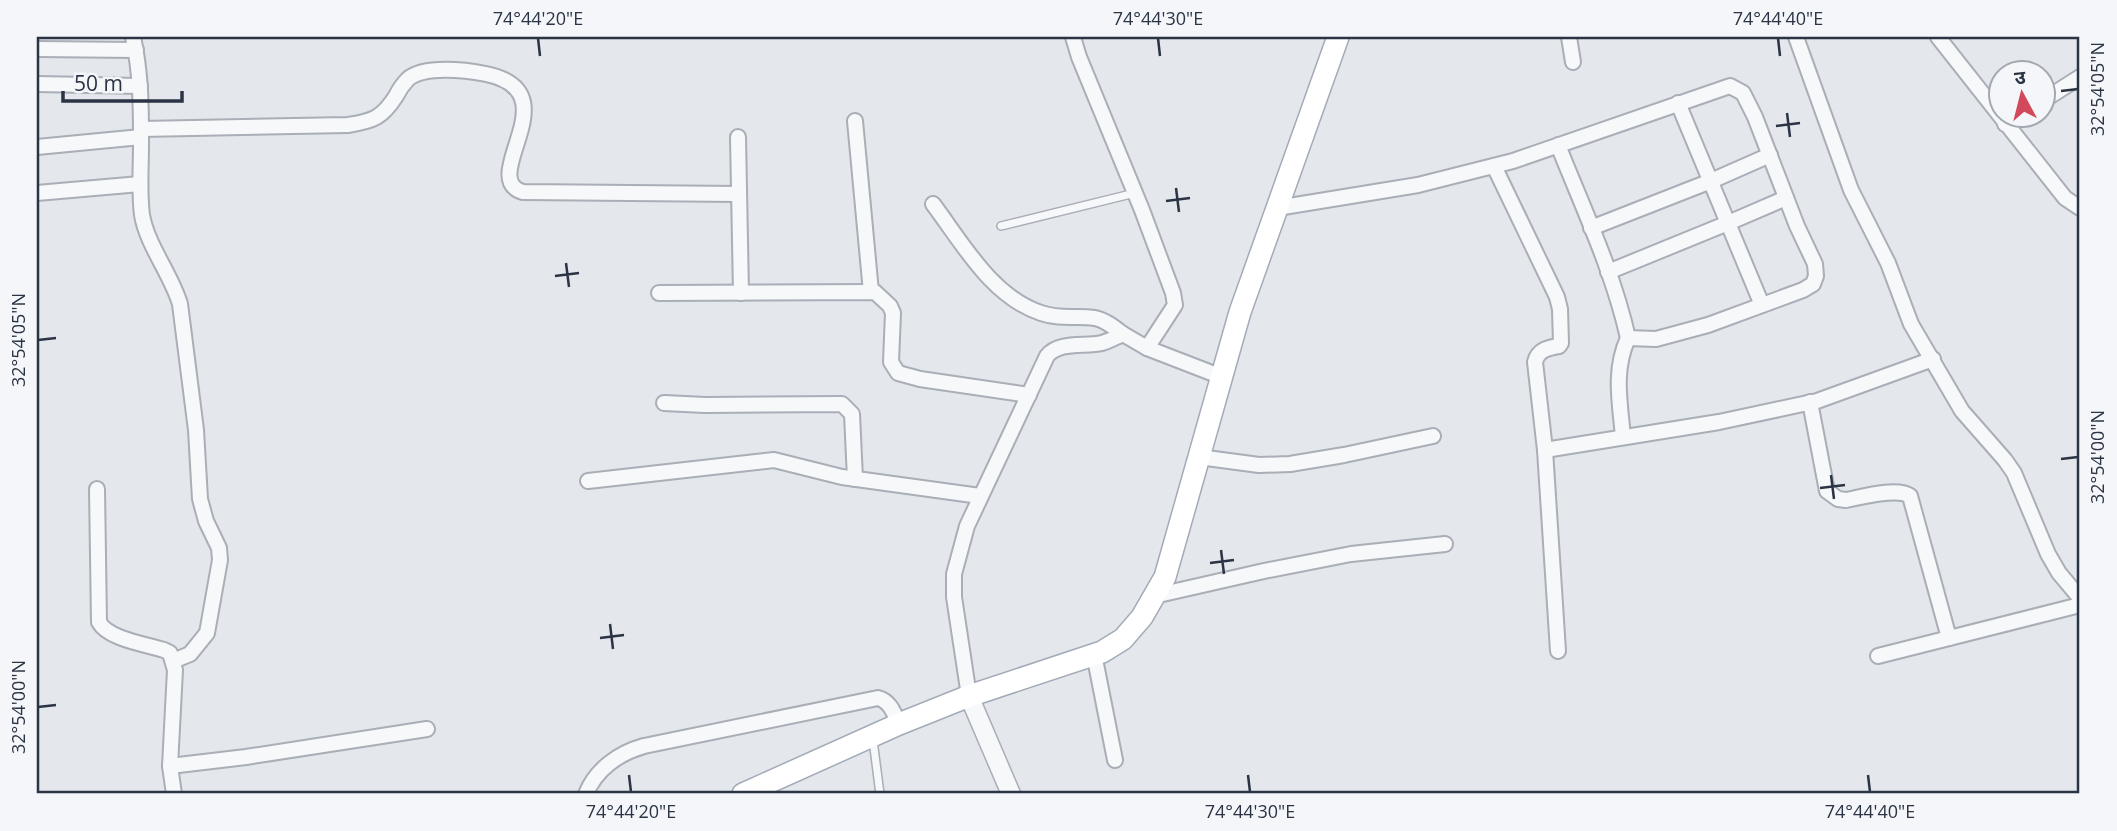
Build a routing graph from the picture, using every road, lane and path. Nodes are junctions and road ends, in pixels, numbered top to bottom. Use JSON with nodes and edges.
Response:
{"nodes":[{"id":1,"x":1073,"y":37,"type":"edge"},
{"id":2,"x":1338,"y":37,"type":"edge"},
{"id":3,"x":1569,"y":37,"type":"edge"},
{"id":4,"x":1796,"y":37,"type":"edge"},
{"id":5,"x":1938,"y":37,"type":"edge"},
{"id":6,"x":135,"y":44,"type":"edge"},
{"id":7,"x":37,"y":49,"type":"edge"},
{"id":8,"x":1573,"y":62,"type":"dead end"},
{"id":9,"x":2080,"y":77,"type":"edge"},
{"id":10,"x":37,"y":84,"type":"edge"},
{"id":11,"x":140,"y":86,"type":"junction"},
{"id":12,"x":2058,"y":91,"type":"edge"},
{"id":13,"x":1988,"y":102,"type":"edge"},
{"id":14,"x":1678,"y":103,"type":"junction"},
{"id":15,"x":855,"y":121,"type":"dead end"},
{"id":16,"x":2010,"y":130,"type":"edge"},
{"id":17,"x":141,"y":133,"type":"junction"},
{"id":18,"x":738,"y":137,"type":"dead end"},
{"id":19,"x":1558,"y":145,"type":"junction"},
{"id":20,"x":37,"y":147,"type":"edge"},
{"id":21,"x":1770,"y":155,"type":"junction"},
{"id":22,"x":1494,"y":166,"type":"junction"},
{"id":23,"x":1711,"y":181,"type":"junction"},
{"id":24,"x":140,"y":184,"type":"junction"},
{"id":25,"x":37,"y":193,"type":"edge"},
{"id":26,"x":1135,"y":193,"type":"junction"},
{"id":27,"x":739,"y":194,"type":"junction"},
{"id":28,"x":1786,"y":198,"type":"junction"},
{"id":29,"x":933,"y":204,"type":"dead end"},
{"id":30,"x":1277,"y":208,"type":"junction"},
{"id":31,"x":2080,"y":208,"type":"edge"},
{"id":32,"x":1728,"y":223,"type":"junction"},
{"id":33,"x":1000,"y":226,"type":"dead end"},
{"id":34,"x":1591,"y":228,"type":"junction"},
{"id":35,"x":1608,"y":272,"type":"junction"},
{"id":36,"x":871,"y":292,"type":"junction"},
{"id":37,"x":659,"y":293,"type":"dead end"},
{"id":38,"x":741,"y":293,"type":"junction"},
{"id":39,"x":1762,"y":305,"type":"junction"},
{"id":40,"x":1123,"y":334,"type":"junction"},
{"id":41,"x":1628,"y":338,"type":"junction"},
{"id":42,"x":1147,"y":348,"type":"junction"},
{"id":43,"x":1933,"y":359,"type":"junction"},
{"id":44,"x":1222,"y":377,"type":"junction"},
{"id":45,"x":1029,"y":395,"type":"junction"},
{"id":46,"x":1810,"y":402,"type":"junction"},
{"id":47,"x":664,"y":403,"type":"dead end"},
{"id":48,"x":1433,"y":436,"type":"dead end"},
{"id":49,"x":1623,"y":437,"type":"junction"},
{"id":50,"x":1545,"y":450,"type":"junction"},
{"id":51,"x":1199,"y":457,"type":"junction"},
{"id":52,"x":855,"y":479,"type":"junction"},
{"id":53,"x":588,"y":481,"type":"dead end"},
{"id":54,"x":97,"y":489,"type":"dead end"},
{"id":55,"x":980,"y":496,"type":"junction"},
{"id":56,"x":1445,"y":544,"type":"dead end"},
{"id":57,"x":1154,"y":596,"type":"junction"},
{"id":58,"x":2080,"y":598,"type":"edge"},
{"id":59,"x":2080,"y":605,"type":"edge"},
{"id":60,"x":1949,"y":638,"type":"junction"},
{"id":61,"x":1558,"y":651,"type":"dead end"},
{"id":62,"x":1094,"y":654,"type":"junction"},
{"id":63,"x":1878,"y":656,"type":"dead end"},
{"id":64,"x":173,"y":661,"type":"junction"},
{"id":65,"x":969,"y":696,"type":"junction"},
{"id":66,"x":899,"y":724,"type":"junction"},
{"id":67,"x":427,"y":729,"type":"dead end"},
{"id":68,"x":872,"y":736,"type":"junction"},
{"id":69,"x":1115,"y":760,"type":"dead end"},
{"id":70,"x":170,"y":766,"type":"junction"},
{"id":71,"x":174,"y":794,"type":"edge"},
{"id":72,"x":586,"y":794,"type":"edge"},
{"id":73,"x":743,"y":794,"type":"edge"},
{"id":74,"x":880,"y":794,"type":"edge"},
{"id":75,"x":1011,"y":794,"type":"edge"}],
"edges":[{"from":1,"to":26,"type":"street"},
{"from":2,"to":30,"type":"main road"},
{"from":3,"to":8,"type":"street"},
{"from":4,"to":43,"type":"street"},
{"from":5,"to":13,"type":"street"},
{"from":6,"to":7,"type":"street"},
{"from":6,"to":11,"type":"street"},
{"from":9,"to":12,"type":"street"},
{"from":10,"to":11,"type":"street"},
{"from":11,"to":17,"type":"street"},
{"from":14,"to":19,"type":"street"},
{"from":14,"to":21,"type":"street"},
{"from":14,"to":23,"type":"street"},
{"from":15,"to":36,"type":"street"},
{"from":16,"to":31,"type":"street"},
{"from":17,"to":20,"type":"street"},
{"from":17,"to":24,"type":"street"},
{"from":17,"to":27,"type":"street"},
{"from":18,"to":27,"type":"street"},
{"from":19,"to":22,"type":"street"},
{"from":19,"to":34,"type":"street"},
{"from":21,"to":23,"type":"street"},
{"from":21,"to":28,"type":"street"},
{"from":22,"to":30,"type":"street"},
{"from":22,"to":50,"type":"street"},
{"from":23,"to":32,"type":"street"},
{"from":23,"to":34,"type":"street"},
{"from":24,"to":25,"type":"street"},
{"from":24,"to":64,"type":"street"},
{"from":26,"to":33,"type":"lane"},
{"from":26,"to":42,"type":"street"},
{"from":27,"to":38,"type":"street"},
{"from":28,"to":32,"type":"street"},
{"from":28,"to":39,"type":"street"},
{"from":29,"to":40,"type":"street"},
{"from":30,"to":44,"type":"main road"},
{"from":32,"to":35,"type":"street"},
{"from":32,"to":39,"type":"street"},
{"from":34,"to":35,"type":"street"},
{"from":35,"to":41,"type":"street"},
{"from":36,"to":38,"type":"street"},
{"from":36,"to":45,"type":"street"},
{"from":37,"to":38,"type":"street"},
{"from":39,"to":41,"type":"street"},
{"from":40,"to":42,"type":"street"},
{"from":40,"to":45,"type":"street"},
{"from":41,"to":49,"type":"street"},
{"from":42,"to":44,"type":"street"},
{"from":43,"to":46,"type":"street"},
{"from":43,"to":58,"type":"street"},
{"from":44,"to":51,"type":"main road"},
{"from":45,"to":55,"type":"street"},
{"from":46,"to":49,"type":"street"},
{"from":46,"to":60,"type":"street"},
{"from":47,"to":52,"type":"street"},
{"from":48,"to":51,"type":"street"},
{"from":49,"to":50,"type":"street"},
{"from":50,"to":61,"type":"street"},
{"from":51,"to":57,"type":"main road"},
{"from":52,"to":53,"type":"street"},
{"from":52,"to":55,"type":"street"},
{"from":54,"to":64,"type":"street"},
{"from":55,"to":65,"type":"street"},
{"from":56,"to":57,"type":"street"},
{"from":57,"to":62,"type":"main road"},
{"from":59,"to":60,"type":"street"},
{"from":60,"to":63,"type":"street"},
{"from":62,"to":65,"type":"main road"},
{"from":62,"to":69,"type":"street"},
{"from":64,"to":70,"type":"street"},
{"from":65,"to":66,"type":"main road"},
{"from":65,"to":75,"type":"street"},
{"from":66,"to":68,"type":"main road"},
{"from":66,"to":72,"type":"street"},
{"from":67,"to":70,"type":"street"},
{"from":68,"to":73,"type":"main road"},
{"from":68,"to":74,"type":"lane"},
{"from":70,"to":71,"type":"street"}]}
